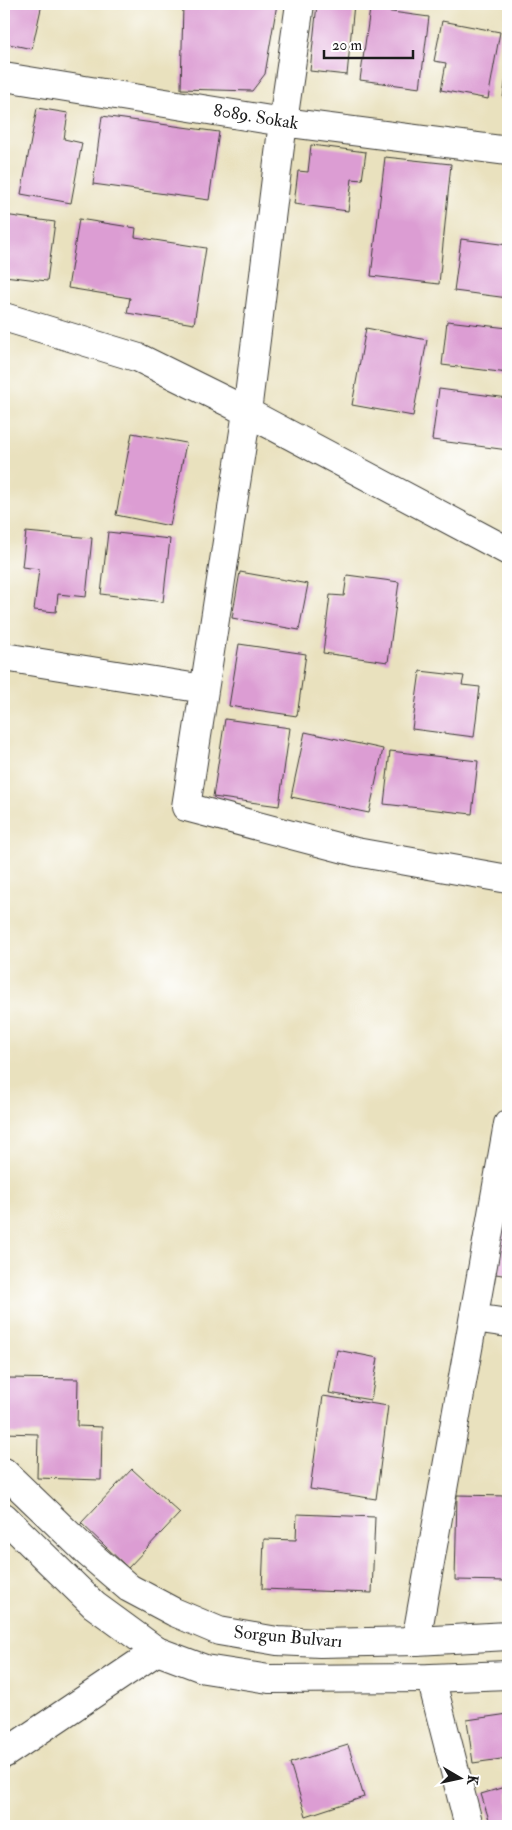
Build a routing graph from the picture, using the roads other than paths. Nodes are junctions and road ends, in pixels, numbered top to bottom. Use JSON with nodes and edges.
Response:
{"nodes":[{"id":1,"x":300,"y":4,"type":"edge"},
{"id":2,"x":4,"y":78,"type":"edge"},
{"id":3,"x":283,"y":122,"type":"junction"},
{"id":4,"x":508,"y":151,"type":"edge"},
{"id":5,"x":4,"y":317,"type":"edge"},
{"id":6,"x":247,"y":412,"type":"junction"},
{"id":7,"x":508,"y":551,"type":"edge"},
{"id":8,"x":4,"y":657,"type":"edge"},
{"id":9,"x":204,"y":689,"type":"junction"},
{"id":10,"x":508,"y":879,"type":"edge"},
{"id":11,"x":508,"y":1130,"type":"edge"},
{"id":12,"x":474,"y":1318,"type":"junction"},
{"id":13,"x":508,"y":1323,"type":"edge"},
{"id":14,"x":4,"y":1472,"type":"edge"},
{"id":15,"x":4,"y":1517,"type":"edge"},
{"id":16,"x":508,"y":1636,"type":"edge"},
{"id":17,"x":416,"y":1641,"type":"junction"},
{"id":18,"x":157,"y":1651,"type":"junction"},
{"id":19,"x":508,"y":1674,"type":"edge"},
{"id":20,"x":431,"y":1678,"type":"junction"},
{"id":21,"x":4,"y":1754,"type":"edge"},
{"id":22,"x":468,"y":1826,"type":"edge"}],
"edges":[{"from":1,"to":3,"type":"street"},
{"from":2,"to":3,"type":"street","name":"8089. Sokak"},
{"from":3,"to":4,"type":"street","name":"8089. Sokak"},
{"from":3,"to":6,"type":"street"},
{"from":5,"to":6,"type":"street"},
{"from":6,"to":7,"type":"street"},
{"from":6,"to":9,"type":"street"},
{"from":8,"to":9,"type":"street"},
{"from":9,"to":10,"type":"street"},
{"from":11,"to":12,"type":"street"},
{"from":12,"to":13,"type":"street"},
{"from":12,"to":17,"type":"street"},
{"from":14,"to":17,"type":"street","name":"Sorgun Bulvarı"},
{"from":15,"to":18,"type":"street"},
{"from":16,"to":17,"type":"street","name":"Sorgun Bulvarı"},
{"from":18,"to":20,"type":"street"},
{"from":18,"to":21,"type":"street"},
{"from":19,"to":20,"type":"street"},
{"from":20,"to":22,"type":"street"}]}
